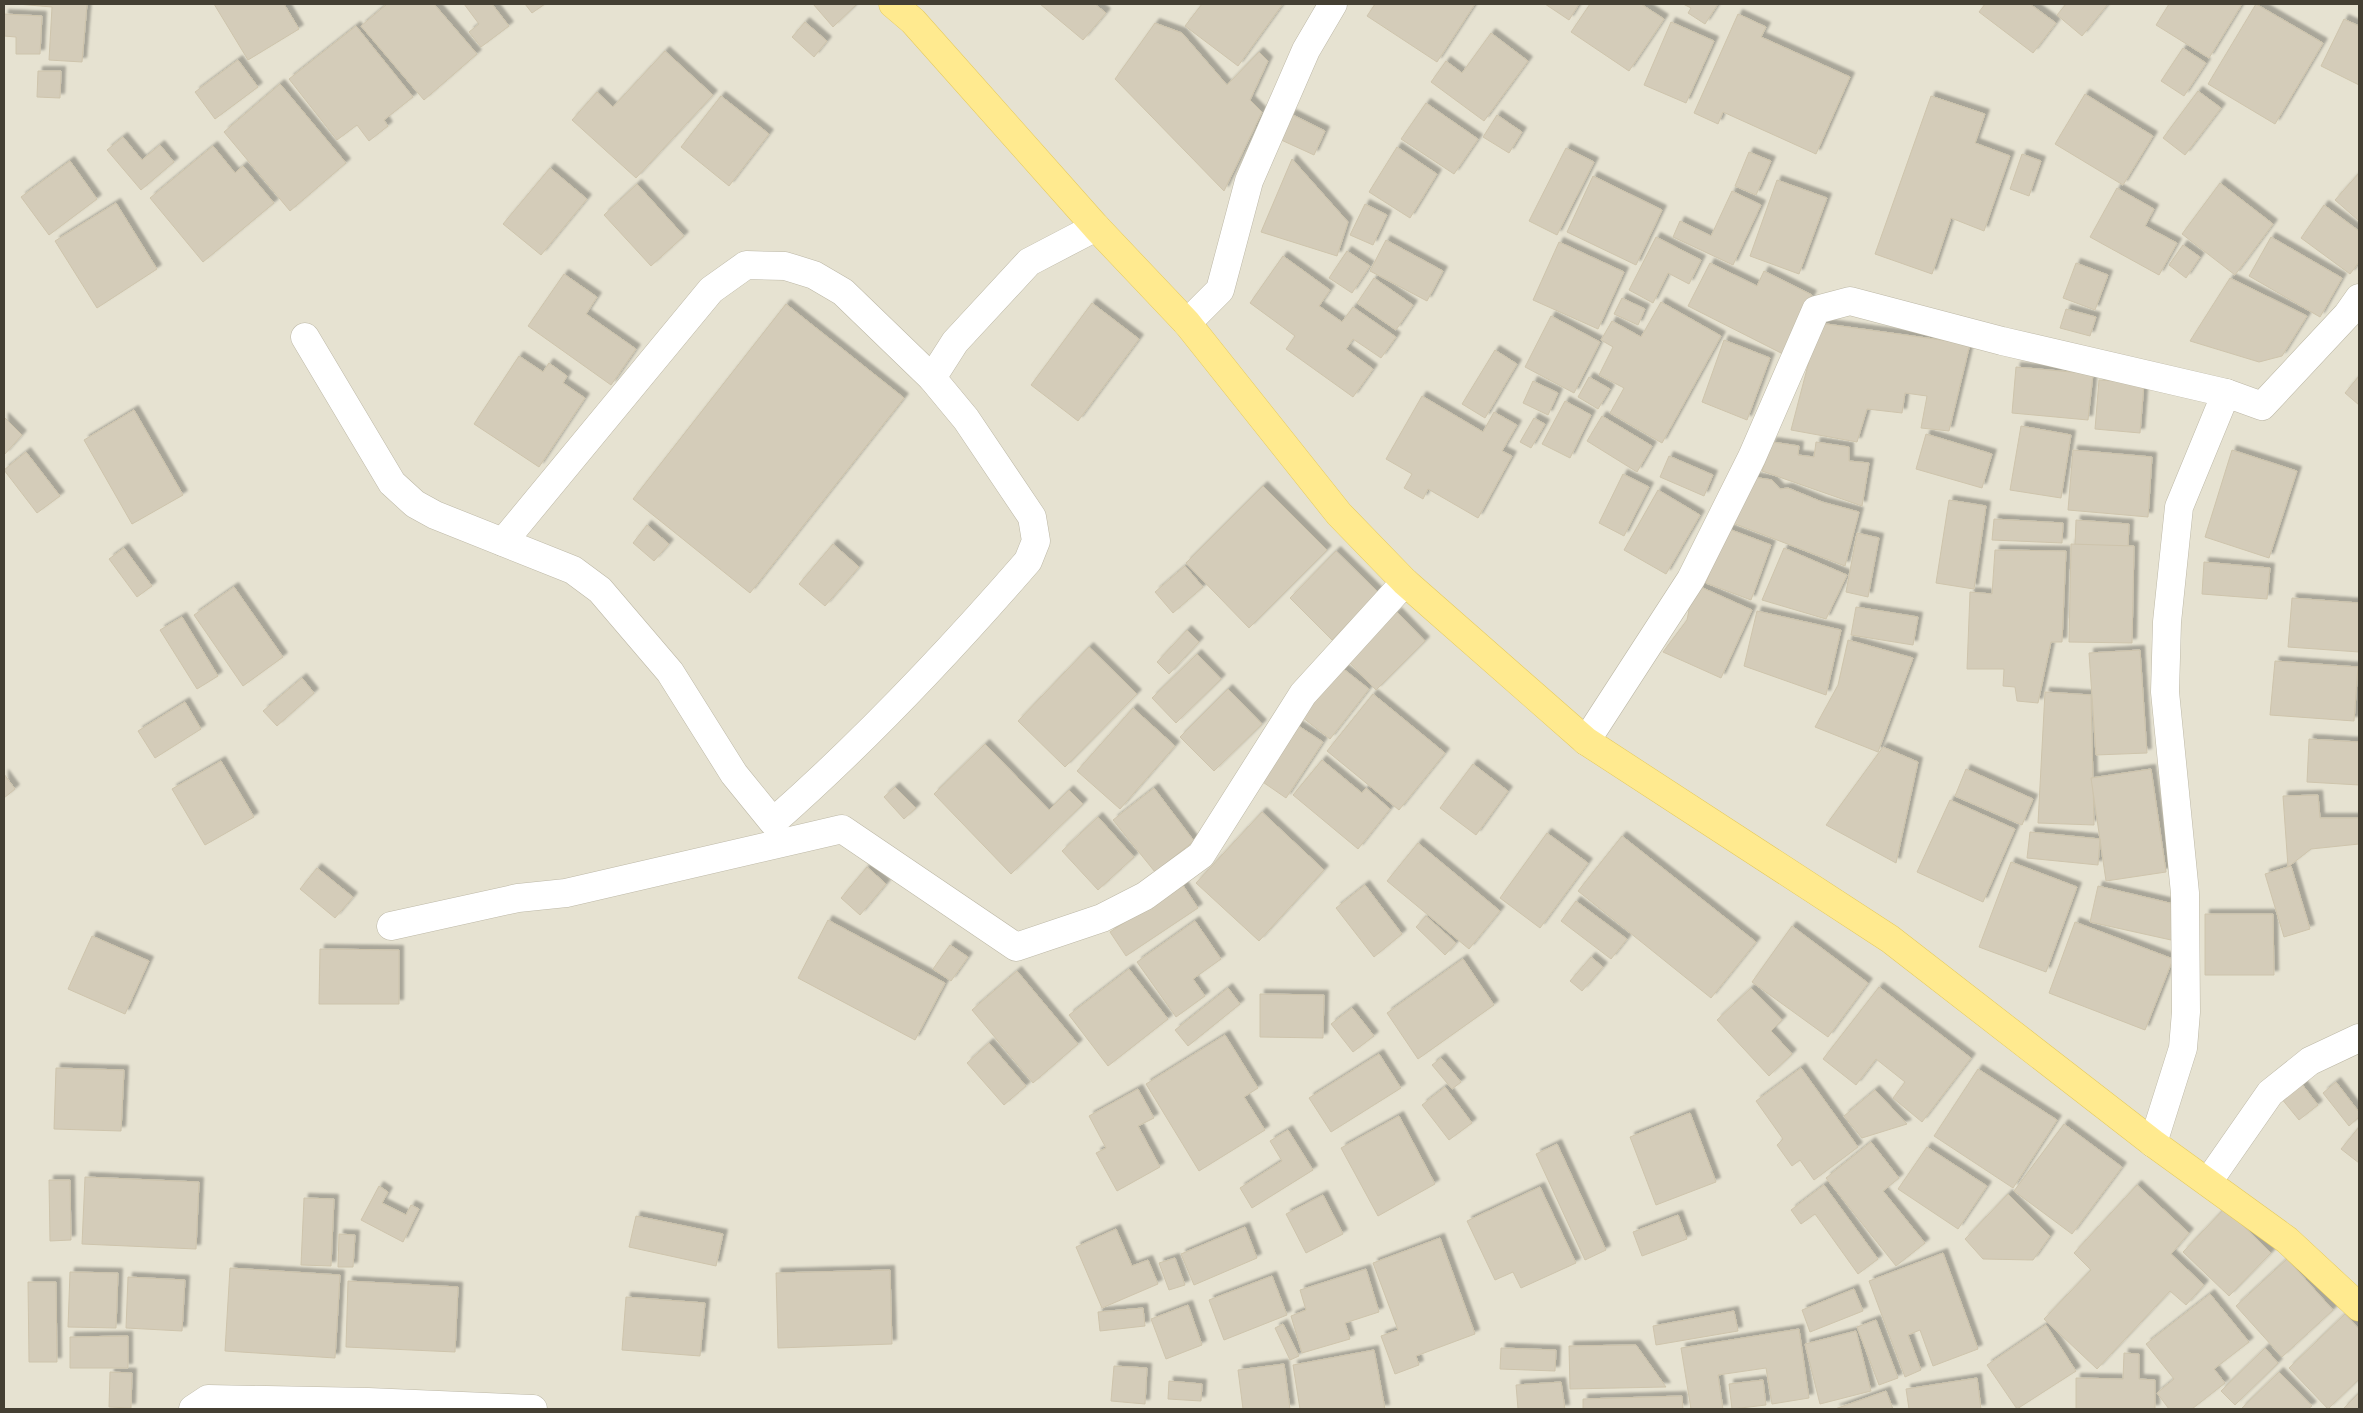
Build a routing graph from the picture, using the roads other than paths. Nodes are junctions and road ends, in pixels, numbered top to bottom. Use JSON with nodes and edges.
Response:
{"nodes":[{"id":1,"x":893,"y":4,"type":"edge"},
{"id":2,"x":1334,"y":4,"type":"edge"},
{"id":3,"x":1096,"y":227,"type":"junction"},
{"id":4,"x":2359,"y":298,"type":"edge"},
{"id":5,"x":1187,"y":323,"type":"junction"},
{"id":6,"x":305,"y":337,"type":"dead end"},
{"id":7,"x":932,"y":378,"type":"junction"},
{"id":8,"x":2226,"y":393,"type":"junction"},
{"id":9,"x":503,"y":542,"type":"junction"},
{"id":10,"x":1405,"y":582,"type":"junction"},
{"id":11,"x":1586,"y":741,"type":"junction"},
{"id":12,"x":773,"y":822,"type":"junction"},
{"id":13,"x":842,"y":829,"type":"junction"},
{"id":14,"x":391,"y":926,"type":"dead end"},
{"id":15,"x":2359,"y":1038,"type":"edge"},
{"id":16,"x":2153,"y":1143,"type":"junction"},
{"id":17,"x":2208,"y":1182,"type":"junction"},
{"id":18,"x":2359,"y":1307,"type":"edge"},
{"id":19,"x":193,"y":1409,"type":"edge"},
{"id":20,"x":533,"y":1409,"type":"edge"}],
"edges":[{"from":1,"to":3,"type":"main road"},
{"from":2,"to":5,"type":"street"},
{"from":3,"to":5,"type":"main road"},
{"from":3,"to":7,"type":"street"},
{"from":4,"to":8,"type":"street"},
{"from":5,"to":10,"type":"main road"},
{"from":6,"to":9,"type":"street"},
{"from":7,"to":9,"type":"street"},
{"from":7,"to":12,"type":"street"},
{"from":8,"to":11,"type":"street"},
{"from":8,"to":16,"type":"street"},
{"from":9,"to":12,"type":"street"},
{"from":10,"to":11,"type":"main road"},
{"from":10,"to":13,"type":"street"},
{"from":11,"to":16,"type":"main road"},
{"from":12,"to":13,"type":"street"},
{"from":13,"to":14,"type":"street"},
{"from":15,"to":17,"type":"street"},
{"from":16,"to":17,"type":"main road"},
{"from":17,"to":18,"type":"main road"},
{"from":19,"to":20,"type":"street"}]}
